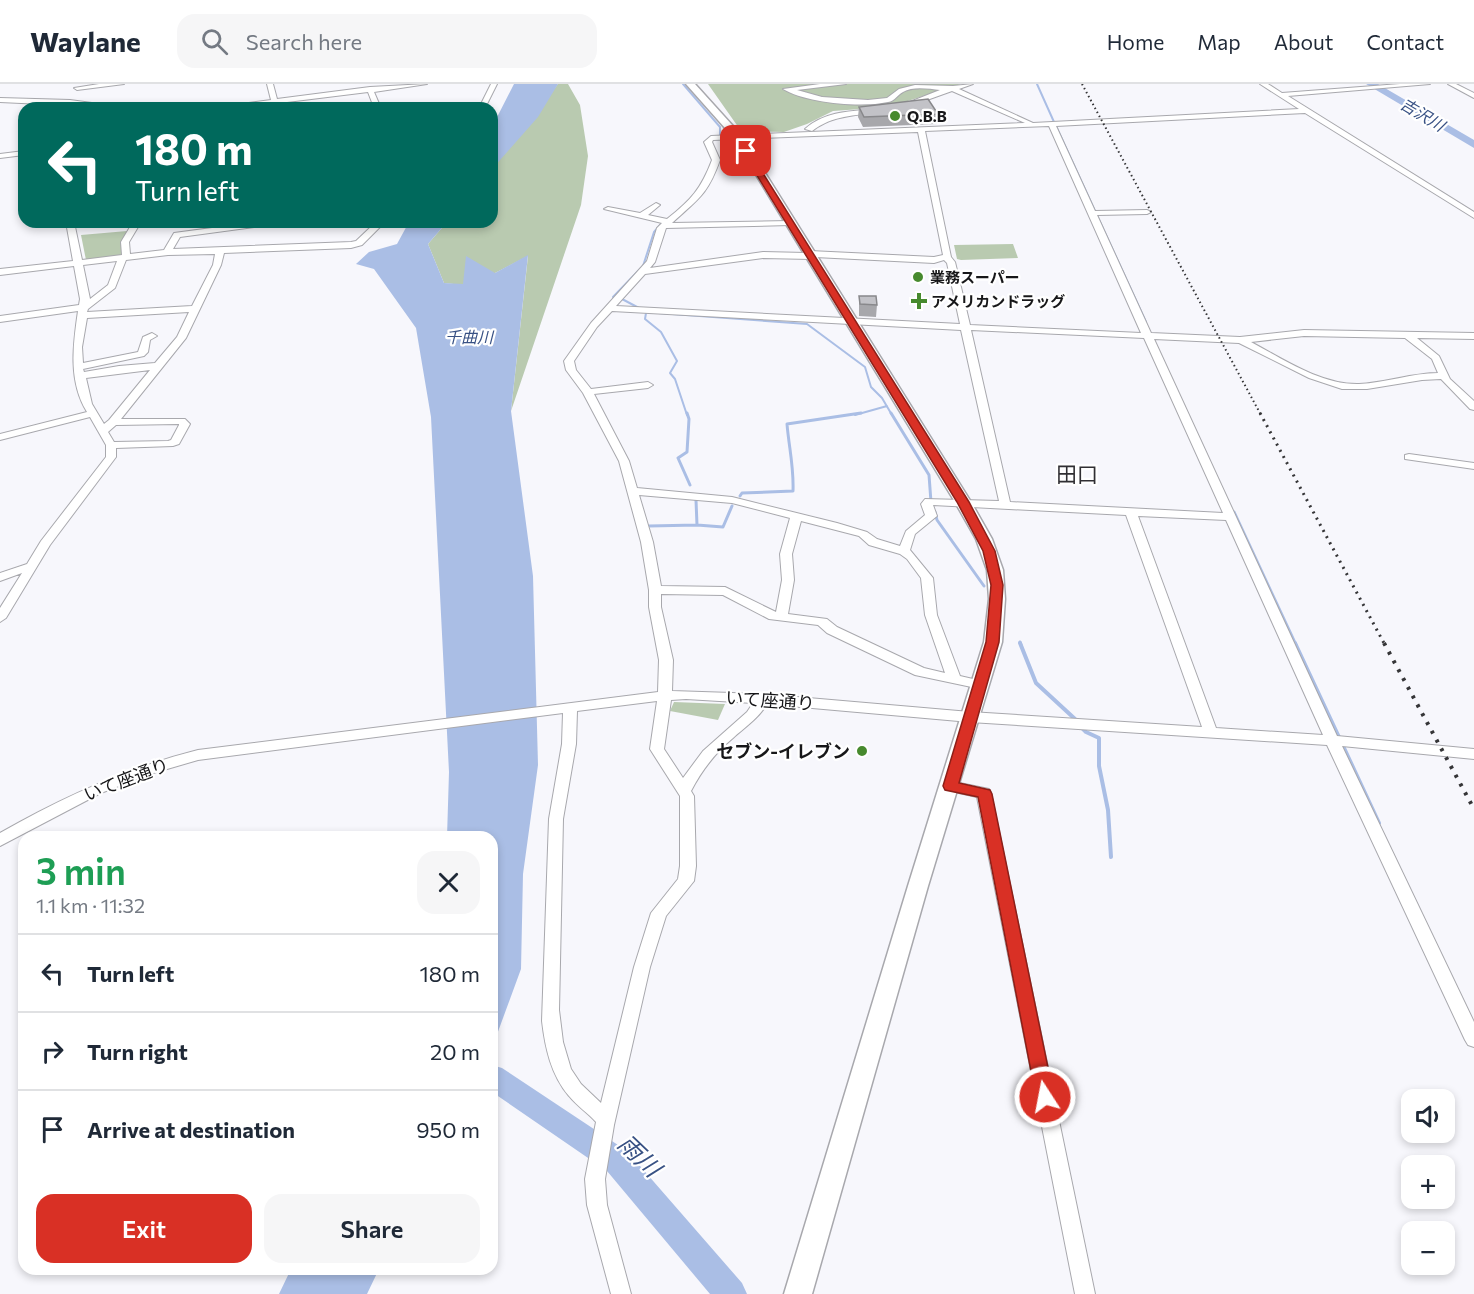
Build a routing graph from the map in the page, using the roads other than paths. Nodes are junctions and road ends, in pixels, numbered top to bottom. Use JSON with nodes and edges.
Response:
{"nodes":[{"id":1,"x":121,"y":84,"type":"edge"},
{"id":2,"x":270,"y":84,"type":"edge"},
{"id":3,"x":424,"y":84,"type":"edge"},
{"id":4,"x":494,"y":84,"type":"edge"},
{"id":5,"x":690,"y":84,"type":"edge"},
{"id":6,"x":843,"y":84,"type":"edge"},
{"id":7,"x":970,"y":84,"type":"edge"},
{"id":8,"x":1263,"y":84,"type":"edge"},
{"id":9,"x":1427,"y":84,"type":"edge"},
{"id":10,"x":1451,"y":84,"type":"edge"},
{"id":11,"x":77,"y":86,"type":"edge"},
{"id":12,"x":952,"y":88,"type":"junction"},
{"id":13,"x":370,"y":89,"type":"junction"},
{"id":14,"x":1280,"y":95,"type":"junction"},
{"id":15,"x":1474,"y":96,"type":"edge"},
{"id":16,"x":0,"y":100,"type":"edge"},
{"id":17,"x":274,"y":100,"type":"junction"},
{"id":18,"x":30,"y":102,"type":"edge"},
{"id":19,"x":75,"y":102,"type":"edge"},
{"id":20,"x":259,"y":102,"type":"edge"},
{"id":21,"x":375,"y":102,"type":"edge"},
{"id":22,"x":485,"y":102,"type":"edge"},
{"id":23,"x":1307,"y":111,"type":"junction"},
{"id":24,"x":1052,"y":124,"type":"junction"},
{"id":25,"x":1034,"y":125,"type":"junction"},
{"id":26,"x":809,"y":129,"type":"junction"},
{"id":27,"x":921,"y":129,"type":"junction"},
{"id":28,"x":831,"y":132,"type":"junction"},
{"id":29,"x":793,"y":134,"type":"junction"},
{"id":30,"x":737,"y":136,"type":"junction"},
{"id":31,"x":18,"y":154,"type":"edge"},
{"id":32,"x":0,"y":156,"type":"edge"},
{"id":33,"x":656,"y":205,"type":"dead end"},
{"id":34,"x":608,"y":209,"type":"dead end"},
{"id":35,"x":1147,"y":212,"type":"dead end"},
{"id":36,"x":1095,"y":213,"type":"junction"},
{"id":37,"x":641,"y":216,"type":"junction"},
{"id":38,"x":1474,"y":216,"type":"edge"},
{"id":39,"x":790,"y":223,"type":"junction"},
{"id":40,"x":666,"y":224,"type":"junction"},
{"id":41,"x":71,"y":228,"type":"edge"},
{"id":42,"x":133,"y":228,"type":"edge"},
{"id":43,"x":224,"y":228,"type":"edge"},
{"id":44,"x":260,"y":228,"type":"edge"},
{"id":45,"x":374,"y":228,"type":"edge"},
{"id":46,"x":255,"y":248,"type":"junction"},
{"id":47,"x":220,"y":251,"type":"junction"},
{"id":48,"x":168,"y":252,"type":"junction"},
{"id":49,"x":810,"y":255,"type":"junction"},
{"id":50,"x":124,"y":256,"type":"junction"},
{"id":51,"x":947,"y":258,"type":"junction"},
{"id":52,"x":78,"y":262,"type":"junction"},
{"id":53,"x":0,"y":272,"type":"edge"},
{"id":54,"x":642,"y":272,"type":"junction"},
{"id":55,"x":609,"y":308,"type":"junction"},
{"id":56,"x":196,"y":309,"type":"junction"},
{"id":57,"x":84,"y":311,"type":"junction"},
{"id":58,"x":0,"y":319,"type":"edge"},
{"id":59,"x":852,"y":322,"type":"junction"},
{"id":60,"x":965,"y":328,"type":"junction"},
{"id":61,"x":1406,"y":334,"type":"junction"},
{"id":62,"x":152,"y":336,"type":"dead end"},
{"id":63,"x":1148,"y":336,"type":"junction"},
{"id":64,"x":1474,"y":336,"type":"edge"},
{"id":65,"x":1240,"y":340,"type":"junction"},
{"id":66,"x":159,"y":366,"type":"junction"},
{"id":67,"x":79,"y":371,"type":"junction"},
{"id":68,"x":1444,"y":376,"type":"junction"},
{"id":69,"x":648,"y":385,"type":"dead end"},
{"id":70,"x":588,"y":392,"type":"junction"},
{"id":71,"x":1469,"y":398,"type":"edge"},
{"id":72,"x":1474,"y":407,"type":"edge"},
{"id":73,"x":91,"y":414,"type":"junction"},
{"id":74,"x":113,"y":422,"type":"junction"},
{"id":75,"x":103,"y":431,"type":"junction"},
{"id":76,"x":0,"y":436,"type":"edge"},
{"id":77,"x":111,"y":445,"type":"junction"},
{"id":78,"x":1409,"y":457,"type":"dead end"},
{"id":79,"x":1474,"y":466,"type":"edge"},
{"id":80,"x":633,"y":491,"type":"junction"},
{"id":81,"x":963,"y":502,"type":"junction"},
{"id":82,"x":1005,"y":504,"type":"junction"},
{"id":83,"x":1131,"y":512,"type":"junction"},
{"id":84,"x":796,"y":517,"type":"junction"},
{"id":85,"x":1231,"y":517,"type":"junction"},
{"id":86,"x":904,"y":550,"type":"junction"},
{"id":87,"x":30,"y":568,"type":"junction"},
{"id":88,"x":0,"y":577,"type":"edge"},
{"id":89,"x":655,"y":590,"type":"junction"},
{"id":90,"x":0,"y":618,"type":"edge"},
{"id":91,"x":781,"y":618,"type":"junction"},
{"id":92,"x":954,"y":679,"type":"junction"},
{"id":93,"x":981,"y":685,"type":"junction"},
{"id":94,"x":665,"y":696,"type":"junction"},
{"id":95,"x":762,"y":699,"type":"junction"},
{"id":96,"x":564,"y":708,"type":"junction"},
{"id":97,"x":970,"y":717,"type":"junction"},
{"id":98,"x":1211,"y":732,"type":"junction"},
{"id":99,"x":1332,"y":740,"type":"junction"},
{"id":100,"x":1474,"y":754,"type":"edge"},
{"id":101,"x":950,"y":786,"type":"junction"},
{"id":102,"x":685,"y":789,"type":"junction"},
{"id":103,"x":0,"y":840,"type":"edge"},
{"id":104,"x":1474,"y":1040,"type":"edge"},
{"id":105,"x":605,"y":1122,"type":"junction"},
{"id":106,"x":621,"y":1294,"type":"edge"},
{"id":107,"x":798,"y":1294,"type":"edge"},
{"id":108,"x":1085,"y":1294,"type":"edge"}],
"edges":[{"from":1,"to":11,"type":"street"},
{"from":2,"to":17,"type":"street"},
{"from":3,"to":13,"type":"street"},
{"from":4,"to":22,"type":"street"},
{"from":5,"to":30,"type":"main road"},
{"from":6,"to":12,"type":"street"},
{"from":7,"to":12,"type":"street"},
{"from":8,"to":14,"type":"street"},
{"from":9,"to":14,"type":"street"},
{"from":10,"to":15,"type":"street"},
{"from":11,"to":19,"type":"street"},
{"from":12,"to":25,"type":"street"},
{"from":12,"to":26,"type":"street"},
{"from":13,"to":17,"type":"street"},
{"from":13,"to":21,"type":"street"},
{"from":14,"to":23,"type":"street"},
{"from":16,"to":18,"type":"street"},
{"from":17,"to":20,"type":"street"},
{"from":23,"to":24,"type":"street"},
{"from":23,"to":38,"type":"street"},
{"from":24,"to":25,"type":"street"},
{"from":24,"to":36,"type":"street"},
{"from":25,"to":27,"type":"street"},
{"from":26,"to":28,"type":"street"},
{"from":26,"to":29,"type":"street"},
{"from":27,"to":28,"type":"street"},
{"from":27,"to":51,"type":"street"},
{"from":28,"to":29,"type":"street"},
{"from":29,"to":30,"type":"street"},
{"from":30,"to":39,"type":"main road"},
{"from":30,"to":40,"type":"street"},
{"from":31,"to":32,"type":"street"},
{"from":33,"to":37,"type":"street"},
{"from":34,"to":37,"type":"street"},
{"from":35,"to":36,"type":"street"},
{"from":36,"to":63,"type":"street"},
{"from":37,"to":40,"type":"street"},
{"from":39,"to":40,"type":"street"},
{"from":39,"to":49,"type":"main road"},
{"from":40,"to":54,"type":"street"},
{"from":41,"to":52,"type":"street"},
{"from":42,"to":50,"type":"street"},
{"from":43,"to":48,"type":"street"},
{"from":44,"to":46,"type":"street"},
{"from":45,"to":46,"type":"street"},
{"from":46,"to":47,"type":"street"},
{"from":47,"to":48,"type":"street"},
{"from":47,"to":56,"type":"street"},
{"from":48,"to":50,"type":"street"},
{"from":49,"to":51,"type":"street"},
{"from":49,"to":54,"type":"street"},
{"from":49,"to":59,"type":"main road"},
{"from":50,"to":52,"type":"street"},
{"from":50,"to":57,"type":"street"},
{"from":51,"to":60,"type":"street"},
{"from":52,"to":53,"type":"street"},
{"from":52,"to":57,"type":"street"},
{"from":54,"to":55,"type":"street"},
{"from":55,"to":59,"type":"street"},
{"from":55,"to":70,"type":"street"},
{"from":56,"to":57,"type":"street"},
{"from":56,"to":66,"type":"street"},
{"from":57,"to":58,"type":"street"},
{"from":57,"to":67,"type":"street"},
{"from":59,"to":60,"type":"street"},
{"from":59,"to":81,"type":"main road"},
{"from":60,"to":63,"type":"street"},
{"from":60,"to":82,"type":"street"},
{"from":61,"to":64,"type":"street"},
{"from":61,"to":65,"type":"street"},
{"from":61,"to":68,"type":"street"},
{"from":62,"to":67,"type":"street"},
{"from":63,"to":65,"type":"street"},
{"from":63,"to":85,"type":"street"},
{"from":65,"to":68,"type":"street"},
{"from":66,"to":67,"type":"street"},
{"from":66,"to":74,"type":"street"},
{"from":67,"to":73,"type":"street"},
{"from":68,"to":71,"type":"street"},
{"from":69,"to":70,"type":"street"},
{"from":70,"to":80,"type":"street"},
{"from":71,"to":72,"type":"street"},
{"from":73,"to":75,"type":"street"},
{"from":73,"to":76,"type":"street"},
{"from":74,"to":75,"type":"street"},
{"from":74,"to":77,"type":"street"},
{"from":75,"to":77,"type":"street"},
{"from":77,"to":87,"type":"street"},
{"from":78,"to":79,"type":"street"},
{"from":80,"to":84,"type":"street"},
{"from":80,"to":89,"type":"street"},
{"from":81,"to":82,"type":"street"},
{"from":81,"to":86,"type":"street"},
{"from":81,"to":93,"type":"main road"},
{"from":82,"to":83,"type":"street"},
{"from":83,"to":85,"type":"street"},
{"from":83,"to":98,"type":"street"},
{"from":84,"to":86,"type":"street"},
{"from":84,"to":91,"type":"street"},
{"from":85,"to":99,"type":"street"},
{"from":86,"to":92,"type":"street"},
{"from":87,"to":88,"type":"street"},
{"from":87,"to":90,"type":"street"},
{"from":89,"to":91,"type":"street"},
{"from":89,"to":94,"type":"street"},
{"from":91,"to":92,"type":"street"},
{"from":92,"to":93,"type":"street"},
{"from":93,"to":97,"type":"main road"},
{"from":94,"to":95,"type":"street","name":"いて座通り"},
{"from":94,"to":96,"type":"street","name":"いて座通り"},
{"from":94,"to":102,"type":"street"},
{"from":95,"to":97,"type":"street","name":"いて座通り"},
{"from":95,"to":102,"type":"street"},
{"from":96,"to":103,"type":"street","name":"いて座通り"},
{"from":96,"to":105,"type":"street"},
{"from":97,"to":98,"type":"street","name":"いて座通り"},
{"from":97,"to":101,"type":"main road"},
{"from":98,"to":99,"type":"street","name":"いて座通り"},
{"from":99,"to":100,"type":"street","name":"いて座通り"},
{"from":99,"to":104,"type":"street"},
{"from":101,"to":107,"type":"main road"},
{"from":101,"to":108,"type":"street"},
{"from":102,"to":105,"type":"street"},
{"from":105,"to":106,"type":"street"}]}
